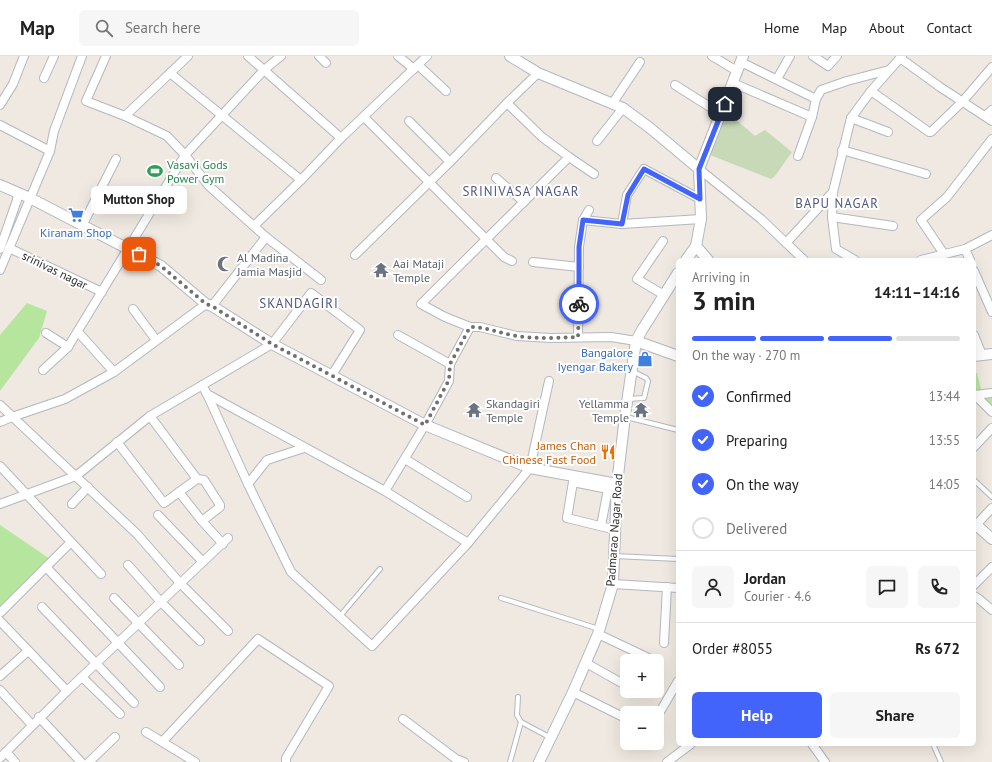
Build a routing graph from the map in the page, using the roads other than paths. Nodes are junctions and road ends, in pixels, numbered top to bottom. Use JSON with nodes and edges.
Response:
{"nodes":[{"id":1,"x":24,"y":56,"type":"edge"},
{"id":2,"x":54,"y":56,"type":"edge"},
{"id":3,"x":82,"y":56,"type":"edge"},
{"id":4,"x":106,"y":56,"type":"edge"},
{"id":5,"x":188,"y":56,"type":"edge"},
{"id":6,"x":248,"y":56,"type":"edge"},
{"id":7,"x":281,"y":56,"type":"edge"},
{"id":8,"x":319,"y":56,"type":"edge"},
{"id":9,"x":398,"y":56,"type":"edge"},
{"id":10,"x":427,"y":56,"type":"edge"},
{"id":11,"x":511,"y":56,"type":"edge"},
{"id":12,"x":712,"y":56,"type":"edge"},
{"id":13,"x":790,"y":56,"type":"edge"},
{"id":14,"x":813,"y":56,"type":"edge"},
{"id":15,"x":837,"y":56,"type":"edge"},
{"id":16,"x":901,"y":57,"type":"edge"},
{"id":17,"x":640,"y":62,"type":"dead end"},
{"id":18,"x":326,"y":63,"type":"dead end"},
{"id":19,"x":740,"y":63,"type":"edge"},
{"id":20,"x":416,"y":67,"type":"junction"},
{"id":21,"x":992,"y":67,"type":"edge"},
{"id":22,"x":264,"y":70,"type":"junction"},
{"id":23,"x":889,"y":70,"type":"junction"},
{"id":24,"x":170,"y":73,"type":"junction"},
{"id":25,"x":538,"y":73,"type":"junction"},
{"id":26,"x":44,"y":78,"type":"dead end"},
{"id":27,"x":777,"y":79,"type":"junction"},
{"id":28,"x":733,"y":83,"type":"junction"},
{"id":29,"x":675,"y":85,"type":"dead end"},
{"id":30,"x":446,"y":91,"type":"dead end"},
{"id":31,"x":871,"y":91,"type":"junction"},
{"id":32,"x":816,"y":99,"type":"junction"},
{"id":33,"x":962,"y":101,"type":"junction"},
{"id":34,"x":507,"y":103,"type":"junction"},
{"id":35,"x":612,"y":104,"type":"junction"},
{"id":36,"x":0,"y":105,"type":"edge"},
{"id":37,"x":623,"y":108,"type":"junction"},
{"id":38,"x":992,"y":110,"type":"edge"},
{"id":39,"x":721,"y":114,"type":"junction"},
{"id":40,"x":125,"y":116,"type":"junction"},
{"id":41,"x":221,"y":116,"type":"junction"},
{"id":42,"x":364,"y":117,"type":"junction"},
{"id":43,"x":812,"y":117,"type":"junction"},
{"id":44,"x":851,"y":118,"type":"junction"},
{"id":45,"x":989,"y":118,"type":"edge"},
{"id":46,"x":409,"y":121,"type":"dead end"},
{"id":47,"x":0,"y":125,"type":"edge"},
{"id":48,"x":888,"y":132,"type":"dead end"},
{"id":49,"x":341,"y":138,"type":"junction"},
{"id":50,"x":992,"y":139,"type":"edge"},
{"id":51,"x":597,"y":140,"type":"dead end"},
{"id":52,"x":842,"y":150,"type":"junction"},
{"id":53,"x":50,"y":151,"type":"junction"},
{"id":54,"x":185,"y":155,"type":"junction"},
{"id":55,"x":798,"y":156,"type":"dead end"},
{"id":56,"x":568,"y":157,"type":"junction"},
{"id":57,"x":116,"y":159,"type":"dead end"},
{"id":58,"x":450,"y":162,"type":"junction"},
{"id":59,"x":699,"y":169,"type":"junction"},
{"id":60,"x":594,"y":174,"type":"dead end"},
{"id":61,"x":926,"y":174,"type":"dead end"},
{"id":62,"x":496,"y":178,"type":"dead end"},
{"id":63,"x":301,"y":180,"type":"junction"},
{"id":64,"x":430,"y":182,"type":"junction"},
{"id":65,"x":0,"y":185,"type":"edge"},
{"id":66,"x":833,"y":192,"type":"junction"},
{"id":67,"x":18,"y":193,"type":"junction"},
{"id":68,"x":30,"y":198,"type":"junction"},
{"id":69,"x":700,"y":199,"type":"junction"},
{"id":70,"x":524,"y":202,"type":"junction"},
{"id":71,"x":589,"y":210,"type":"dead end"},
{"id":72,"x":832,"y":217,"type":"junction"},
{"id":73,"x":701,"y":219,"type":"junction"},
{"id":74,"x":583,"y":220,"type":"junction"},
{"id":75,"x":622,"y":224,"type":"junction"},
{"id":76,"x":82,"y":226,"type":"junction"},
{"id":77,"x":254,"y":226,"type":"junction"},
{"id":78,"x":893,"y":226,"type":"dead end"},
{"id":79,"x":992,"y":235,"type":"edge"},
{"id":80,"x":266,"y":237,"type":"junction"},
{"id":81,"x":486,"y":239,"type":"junction"},
{"id":82,"x":663,"y":242,"type":"dead end"},
{"id":83,"x":786,"y":243,"type":"junction"},
{"id":84,"x":696,"y":246,"type":"junction"},
{"id":85,"x":9,"y":248,"type":"junction"},
{"id":86,"x":0,"y":249,"type":"edge"},
{"id":87,"x":128,"y":249,"type":"junction"},
{"id":88,"x":965,"y":249,"type":"junction"},
{"id":89,"x":944,"y":254,"type":"junction"},
{"id":90,"x":355,"y":255,"type":"dead end"},
{"id":91,"x":687,"y":258,"type":"edge"},
{"id":92,"x":706,"y":258,"type":"edge"},
{"id":93,"x":802,"y":258,"type":"edge"},
{"id":94,"x":852,"y":258,"type":"edge"},
{"id":95,"x":929,"y":258,"type":"edge"},
{"id":96,"x":969,"y":258,"type":"edge"},
{"id":97,"x":512,"y":261,"type":"dead end"},
{"id":98,"x":533,"y":262,"type":"dead end"},
{"id":99,"x":579,"y":267,"type":"junction"},
{"id":100,"x":0,"y":270,"type":"edge"},
{"id":101,"x":676,"y":276,"type":"edge"},
{"id":102,"x":321,"y":280,"type":"dead end"},
{"id":103,"x":976,"y":284,"type":"edge"},
{"id":104,"x":102,"y":292,"type":"junction"},
{"id":105,"x":664,"y":295,"type":"junction"},
{"id":106,"x":209,"y":305,"type":"junction"},
{"id":107,"x":133,"y":309,"type":"dead end"},
{"id":108,"x":992,"y":312,"type":"edge"},
{"id":109,"x":470,"y":327,"type":"junction"},
{"id":110,"x":78,"y":332,"type":"junction"},
{"id":111,"x":46,"y":333,"type":"dead end"},
{"id":112,"x":398,"y":334,"type":"dead end"},
{"id":113,"x":578,"y":337,"type":"junction"},
{"id":114,"x":976,"y":339,"type":"edge"},
{"id":115,"x":156,"y":340,"type":"junction"},
{"id":116,"x":636,"y":341,"type":"junction"},
{"id":117,"x":272,"y":344,"type":"junction"},
{"id":118,"x":68,"y":347,"type":"junction"},
{"id":119,"x":676,"y":355,"type":"edge"},
{"id":120,"x":983,"y":355,"type":"edge"},
{"id":121,"x":450,"y":364,"type":"junction"},
{"id":122,"x":43,"y":370,"type":"dead end"},
{"id":123,"x":632,"y":371,"type":"junction"},
{"id":124,"x":114,"y":372,"type":"junction"},
{"id":125,"x":332,"y":375,"type":"junction"},
{"id":126,"x":549,"y":380,"type":"dead end"},
{"id":127,"x":202,"y":385,"type":"junction"},
{"id":128,"x":992,"y":393,"type":"edge"},
{"id":129,"x":207,"y":394,"type":"junction"},
{"id":130,"x":976,"y":394,"type":"edge"},
{"id":131,"x":976,"y":396,"type":"edge"},
{"id":132,"x":628,"y":399,"type":"junction"},
{"id":133,"x":0,"y":405,"type":"edge"},
{"id":134,"x":992,"y":412,"type":"edge"},
{"id":135,"x":150,"y":416,"type":"junction"},
{"id":136,"x":624,"y":416,"type":"junction"},
{"id":137,"x":12,"y":417,"type":"junction"},
{"id":138,"x":0,"y":422,"type":"edge"},
{"id":139,"x":425,"y":425,"type":"junction"},
{"id":140,"x":992,"y":428,"type":"edge"},
{"id":141,"x":676,"y":429,"type":"edge"},
{"id":142,"x":117,"y":442,"type":"junction"},
{"id":143,"x":976,"y":445,"type":"edge"},
{"id":144,"x":304,"y":448,"type":"junction"},
{"id":145,"x":405,"y":459,"type":"junction"},
{"id":146,"x":0,"y":466,"type":"edge"},
{"id":147,"x":530,"y":468,"type":"junction"},
{"id":148,"x":76,"y":476,"type":"junction"},
{"id":149,"x":197,"y":480,"type":"junction"},
{"id":150,"x":976,"y":482,"type":"edge"},
{"id":151,"x":248,"y":484,"type":"junction"},
{"id":152,"x":617,"y":484,"type":"junction"},
{"id":153,"x":88,"y":487,"type":"junction"},
{"id":154,"x":385,"y":491,"type":"junction"},
{"id":155,"x":179,"y":492,"type":"junction"},
{"id":156,"x":26,"y":494,"type":"junction"},
{"id":157,"x":467,"y":497,"type":"dead end"},
{"id":158,"x":992,"y":497,"type":"edge"},
{"id":159,"x":0,"y":504,"type":"edge"},
{"id":160,"x":72,"y":504,"type":"dead end"},
{"id":161,"x":992,"y":508,"type":"edge"},
{"id":162,"x":158,"y":515,"type":"dead end"},
{"id":163,"x":202,"y":521,"type":"junction"},
{"id":164,"x":976,"y":523,"type":"edge"},
{"id":165,"x":976,"y":525,"type":"edge"},
{"id":166,"x":601,"y":526,"type":"junction"},
{"id":167,"x":616,"y":530,"type":"junction"},
{"id":168,"x":992,"y":539,"type":"edge"},
{"id":169,"x":70,"y":543,"type":"junction"},
{"id":170,"x":468,"y":543,"type":"junction"},
{"id":171,"x":615,"y":556,"type":"junction"},
{"id":172,"x":676,"y":559,"type":"edge"},
{"id":173,"x":203,"y":562,"type":"junction"},
{"id":174,"x":128,"y":565,"type":"dead end"},
{"id":175,"x":992,"y":567,"type":"edge"},
{"id":176,"x":46,"y":568,"type":"junction"},
{"id":177,"x":380,"y":570,"type":"dead end"},
{"id":178,"x":101,"y":574,"type":"dead end"},
{"id":179,"x":180,"y":583,"type":"junction"},
{"id":180,"x":976,"y":583,"type":"edge"},
{"id":181,"x":613,"y":584,"type":"junction"},
{"id":182,"x":667,"y":587,"type":"junction"},
{"id":183,"x":676,"y":588,"type":"edge"},
{"id":184,"x":976,"y":597,"type":"edge"},
{"id":185,"x":114,"y":598,"type":"dead end"},
{"id":186,"x":501,"y":598,"type":"dead end"},
{"id":187,"x":161,"y":602,"type":"junction"},
{"id":188,"x":42,"y":606,"type":"dead end"},
{"id":189,"x":992,"y":610,"type":"edge"},
{"id":190,"x":0,"y":613,"type":"edge"},
{"id":191,"x":340,"y":617,"type":"junction"},
{"id":192,"x":0,"y":621,"type":"edge"},
{"id":193,"x":139,"y":623,"type":"junction"},
{"id":194,"x":228,"y":631,"type":"dead end"},
{"id":195,"x":599,"y":631,"type":"junction"},
{"id":196,"x":200,"y":641,"type":"dead end"},
{"id":197,"x":118,"y":643,"type":"junction"},
{"id":198,"x":664,"y":643,"type":"dead end"},
{"id":199,"x":28,"y":651,"type":"junction"},
{"id":200,"x":642,"y":654,"type":"edge"},
{"id":201,"x":586,"y":663,"type":"junction"},
{"id":202,"x":96,"y":664,"type":"junction"},
{"id":203,"x":179,"y":665,"type":"dead end"},
{"id":204,"x":0,"y":676,"type":"edge"},
{"id":205,"x":82,"y":676,"type":"junction"},
{"id":206,"x":620,"y":682,"type":"edge"},
{"id":207,"x":676,"y":684,"type":"edge"},
{"id":208,"x":160,"y":687,"type":"dead end"},
{"id":209,"x":0,"y":690,"type":"edge"},
{"id":210,"x":67,"y":691,"type":"junction"},
{"id":211,"x":573,"y":692,"type":"junction"},
{"id":212,"x":518,"y":697,"type":"dead end"},
{"id":213,"x":134,"y":703,"type":"dead end"},
{"id":214,"x":663,"y":706,"type":"edge"},
{"id":215,"x":120,"y":714,"type":"dead end"},
{"id":216,"x":620,"y":716,"type":"edge"},
{"id":217,"x":39,"y":718,"type":"junction"},
{"id":218,"x":403,"y":719,"type":"dead end"},
{"id":219,"x":521,"y":722,"type":"junction"},
{"id":220,"x":32,"y":725,"type":"junction"},
{"id":221,"x":146,"y":732,"type":"dead end"},
{"id":222,"x":115,"y":737,"type":"dead end"},
{"id":223,"x":551,"y":738,"type":"junction"},
{"id":224,"x":163,"y":741,"type":"junction"},
{"id":225,"x":688,"y":746,"type":"edge"},
{"id":226,"x":813,"y":746,"type":"edge"},
{"id":227,"x":935,"y":746,"type":"edge"},
{"id":228,"x":3,"y":755,"type":"edge"},
{"id":229,"x":459,"y":761,"type":"edge"},
{"id":230,"x":15,"y":762,"type":"edge"},
{"id":231,"x":81,"y":762,"type":"edge"},
{"id":232,"x":88,"y":762,"type":"edge"},
{"id":233,"x":195,"y":762,"type":"edge"},
{"id":234,"x":286,"y":762,"type":"edge"},
{"id":235,"x":510,"y":762,"type":"edge"},
{"id":236,"x":539,"y":762,"type":"edge"},
{"id":237,"x":667,"y":762,"type":"edge"},
{"id":238,"x":825,"y":762,"type":"edge"},
{"id":239,"x":941,"y":762,"type":"edge"}],
"edges":[{"from":1,"to":36,"type":"street"},
{"from":2,"to":26,"type":"street"},
{"from":3,"to":53,"type":"street"},
{"from":4,"to":40,"type":"street"},
{"from":5,"to":24,"type":"street"},
{"from":6,"to":22,"type":"street"},
{"from":7,"to":22,"type":"street"},
{"from":8,"to":18,"type":"street"},
{"from":9,"to":20,"type":"street"},
{"from":10,"to":20,"type":"street"},
{"from":11,"to":25,"type":"street"},
{"from":12,"to":19,"type":"street"},
{"from":13,"to":27,"type":"street"},
{"from":14,"to":15,"type":"street"},
{"from":16,"to":23,"type":"street"},
{"from":16,"to":33,"type":"street"},
{"from":17,"to":35,"type":"street"},
{"from":19,"to":27,"type":"street"},
{"from":19,"to":28,"type":"street"},
{"from":20,"to":30,"type":"street"},
{"from":20,"to":42,"type":"street"},
{"from":21,"to":33,"type":"street"},
{"from":22,"to":41,"type":"street"},
{"from":22,"to":49,"type":"street"},
{"from":23,"to":31,"type":"street"},
{"from":23,"to":32,"type":"street"},
{"from":24,"to":40,"type":"street"},
{"from":24,"to":41,"type":"street"},
{"from":25,"to":34,"type":"street"},
{"from":25,"to":35,"type":"street"},
{"from":27,"to":32,"type":"street"},
{"from":28,"to":39,"type":"street"},
{"from":28,"to":43,"type":"street"},
{"from":29,"to":39,"type":"street"},
{"from":31,"to":33,"type":"street"},
{"from":31,"to":44,"type":"street"},
{"from":32,"to":43,"type":"street"},
{"from":33,"to":45,"type":"street"},
{"from":34,"to":56,"type":"street"},
{"from":34,"to":58,"type":"street"},
{"from":35,"to":37,"type":"street"},
{"from":37,"to":51,"type":"street"},
{"from":37,"to":59,"type":"street"},
{"from":38,"to":45,"type":"street"},
{"from":39,"to":59,"type":"street"},
{"from":40,"to":54,"type":"street"},
{"from":41,"to":54,"type":"street"},
{"from":41,"to":63,"type":"street"},
{"from":42,"to":49,"type":"street"},
{"from":42,"to":64,"type":"street"},
{"from":43,"to":55,"type":"street"},
{"from":44,"to":48,"type":"street"},
{"from":44,"to":52,"type":"street"},
{"from":46,"to":58,"type":"street"},
{"from":47,"to":53,"type":"street"},
{"from":49,"to":63,"type":"street"},
{"from":50,"to":89,"type":"street"},
{"from":52,"to":61,"type":"street"},
{"from":52,"to":66,"type":"street"},
{"from":53,"to":68,"type":"street"},
{"from":54,"to":77,"type":"street"},
{"from":54,"to":87,"type":"street"},
{"from":56,"to":60,"type":"street"},
{"from":56,"to":70,"type":"street"},
{"from":57,"to":76,"type":"street"},
{"from":58,"to":64,"type":"street"},
{"from":59,"to":69,"type":"street"},
{"from":59,"to":83,"type":"street"},
{"from":62,"to":70,"type":"street"},
{"from":63,"to":77,"type":"street"},
{"from":64,"to":81,"type":"street"},
{"from":64,"to":90,"type":"street"},
{"from":65,"to":67,"type":"street"},
{"from":66,"to":72,"type":"street"},
{"from":66,"to":83,"type":"street"},
{"from":67,"to":68,"type":"street"},
{"from":67,"to":86,"type":"street"},
{"from":68,"to":76,"type":"street"},
{"from":68,"to":85,"type":"street"},
{"from":69,"to":73,"type":"street"},
{"from":69,"to":75,"type":"street"},
{"from":70,"to":81,"type":"street"},
{"from":71,"to":74,"type":"street"},
{"from":72,"to":78,"type":"street"},
{"from":72,"to":94,"type":"street"},
{"from":73,"to":75,"type":"street"},
{"from":73,"to":84,"type":"street"},
{"from":74,"to":75,"type":"street"},
{"from":74,"to":99,"type":"street"},
{"from":76,"to":87,"type":"street"},
{"from":77,"to":80,"type":"street"},
{"from":79,"to":88,"type":"street"},
{"from":80,"to":102,"type":"street"},
{"from":80,"to":106,"type":"street"},
{"from":81,"to":97,"type":"street"},
{"from":81,"to":109,"type":"street"},
{"from":82,"to":105,"type":"street"},
{"from":83,"to":93,"type":"street"},
{"from":84,"to":91,"type":"street"},
{"from":84,"to":92,"type":"street"},
{"from":85,"to":100,"type":"street"},
{"from":85,"to":104,"type":"street","name":"srinivas nagar"},
{"from":87,"to":104,"type":"street"},
{"from":87,"to":106,"type":"street"},
{"from":88,"to":89,"type":"street"},
{"from":88,"to":96,"type":"street"},
{"from":89,"to":95,"type":"street"},
{"from":98,"to":99,"type":"street"},
{"from":99,"to":113,"type":"street"},
{"from":101,"to":105,"type":"street","name":"Padmarao Nagar Road"},
{"from":103,"to":108,"type":"street"},
{"from":104,"to":110,"type":"street"},
{"from":105,"to":116,"type":"street","name":"Padmarao Nagar Road"},
{"from":106,"to":115,"type":"street"},
{"from":106,"to":117,"type":"street"},
{"from":107,"to":115,"type":"street"},
{"from":109,"to":113,"type":"street"},
{"from":109,"to":121,"type":"street"},
{"from":110,"to":118,"type":"street"},
{"from":110,"to":124,"type":"street"},
{"from":111,"to":118,"type":"street"},
{"from":112,"to":121,"type":"street"},
{"from":113,"to":116,"type":"street"},
{"from":114,"to":120,"type":"street"},
{"from":115,"to":124,"type":"street"},
{"from":116,"to":119,"type":"street"},
{"from":116,"to":123,"type":"street","name":"Padmarao Nagar Road"},
{"from":117,"to":125,"type":"street"},
{"from":117,"to":125,"type":"street"},
{"from":117,"to":127,"type":"street"},
{"from":118,"to":122,"type":"street"},
{"from":121,"to":139,"type":"street"},
{"from":123,"to":132,"type":"street","name":"Padmarao Nagar Road"},
{"from":123,"to":132,"type":"lane"},
{"from":124,"to":137,"type":"street"},
{"from":125,"to":139,"type":"street"},
{"from":126,"to":147,"type":"street"},
{"from":127,"to":129,"type":"street"},
{"from":127,"to":135,"type":"street"},
{"from":128,"to":130,"type":"street"},
{"from":129,"to":144,"type":"street"},
{"from":129,"to":151,"type":"street"},
{"from":131,"to":134,"type":"street"},
{"from":132,"to":136,"type":"street","name":"Padmarao Nagar Road"},
{"from":133,"to":137,"type":"street"},
{"from":135,"to":142,"type":"street"},
{"from":135,"to":149,"type":"street"},
{"from":136,"to":141,"type":"lane"},
{"from":136,"to":152,"type":"street","name":"Padmarao Nagar Road"},
{"from":137,"to":138,"type":"street"},
{"from":137,"to":148,"type":"street"},
{"from":139,"to":145,"type":"street"},
{"from":139,"to":147,"type":"street"},
{"from":140,"to":143,"type":"street"},
{"from":142,"to":148,"type":"street"},
{"from":142,"to":155,"type":"street"},
{"from":144,"to":151,"type":"street"},
{"from":144,"to":154,"type":"street"},
{"from":145,"to":154,"type":"street"},
{"from":145,"to":157,"type":"street"},
{"from":146,"to":156,"type":"street"},
{"from":147,"to":152,"type":"street"},
{"from":147,"to":170,"type":"street"},
{"from":148,"to":153,"type":"street"},
{"from":148,"to":156,"type":"street"},
{"from":149,"to":155,"type":"street"},
{"from":149,"to":163,"type":"street"},
{"from":150,"to":158,"type":"lane"},
{"from":151,"to":191,"type":"street"},
{"from":152,"to":167,"type":"street","name":"Padmarao Nagar Road"},
{"from":153,"to":160,"type":"street"},
{"from":153,"to":179,"type":"street"},
{"from":154,"to":170,"type":"street"},
{"from":155,"to":163,"type":"street"},
{"from":156,"to":159,"type":"street"},
{"from":156,"to":169,"type":"street"},
{"from":161,"to":164,"type":"street"},
{"from":162,"to":173,"type":"street"},
{"from":163,"to":173,"type":"street"},
{"from":165,"to":168,"type":"street"},
{"from":166,"to":166,"type":"street"},
{"from":166,"to":167,"type":"street"},
{"from":167,"to":171,"type":"street","name":"Padmarao Nagar Road"},
{"from":169,"to":176,"type":"street"},
{"from":169,"to":178,"type":"street"},
{"from":170,"to":191,"type":"street"},
{"from":171,"to":172,"type":"lane"},
{"from":171,"to":181,"type":"street","name":"Padmarao Nagar Road"},
{"from":173,"to":179,"type":"street"},
{"from":174,"to":187,"type":"street"},
{"from":175,"to":180,"type":"street"},
{"from":176,"to":190,"type":"street"},
{"from":176,"to":197,"type":"street"},
{"from":177,"to":191,"type":"lane"},
{"from":179,"to":187,"type":"street"},
{"from":179,"to":194,"type":"street"},
{"from":181,"to":182,"type":"street"},
{"from":181,"to":195,"type":"street","name":"Padmarao Nagar Road"},
{"from":182,"to":183,"type":"street"},
{"from":182,"to":198,"type":"street"},
{"from":184,"to":189,"type":"street"},
{"from":185,"to":193,"type":"street"},
{"from":186,"to":195,"type":"lane"},
{"from":187,"to":193,"type":"street"},
{"from":187,"to":196,"type":"street"},
{"from":188,"to":202,"type":"street"},
{"from":192,"to":199,"type":"street"},
{"from":193,"to":197,"type":"street"},
{"from":193,"to":203,"type":"street"},
{"from":195,"to":200,"type":"street"},
{"from":195,"to":201,"type":"street","name":"Padmarao Nagar Road"},
{"from":197,"to":202,"type":"street"},
{"from":197,"to":208,"type":"street"},
{"from":199,"to":204,"type":"street"},
{"from":199,"to":210,"type":"street"},
{"from":201,"to":206,"type":"street"},
{"from":201,"to":211,"type":"street","name":"Padmarao Nagar Road"},
{"from":202,"to":205,"type":"street"},
{"from":202,"to":213,"type":"street"},
{"from":205,"to":210,"type":"street"},
{"from":205,"to":215,"type":"street"},
{"from":207,"to":214,"type":"street"},
{"from":209,"to":220,"type":"street"},
{"from":210,"to":217,"type":"street"},
{"from":211,"to":216,"type":"street"},
{"from":211,"to":223,"type":"street","name":"Padmarao Nagar Road"},
{"from":212,"to":219,"type":"lane"},
{"from":217,"to":220,"type":"street"},
{"from":217,"to":231,"type":"street"},
{"from":218,"to":229,"type":"street"},
{"from":219,"to":223,"type":"lane"},
{"from":219,"to":235,"type":"lane"},
{"from":220,"to":228,"type":"street"},
{"from":221,"to":224,"type":"street"},
{"from":222,"to":232,"type":"street"},
{"from":223,"to":236,"type":"street","name":"Padmarao Nagar Road"},
{"from":224,"to":233,"type":"street"},
{"from":224,"to":234,"type":"street"},
{"from":225,"to":237,"type":"street"},
{"from":226,"to":238,"type":"street"},
{"from":227,"to":239,"type":"lane"},
{"from":228,"to":230,"type":"street"}]}
